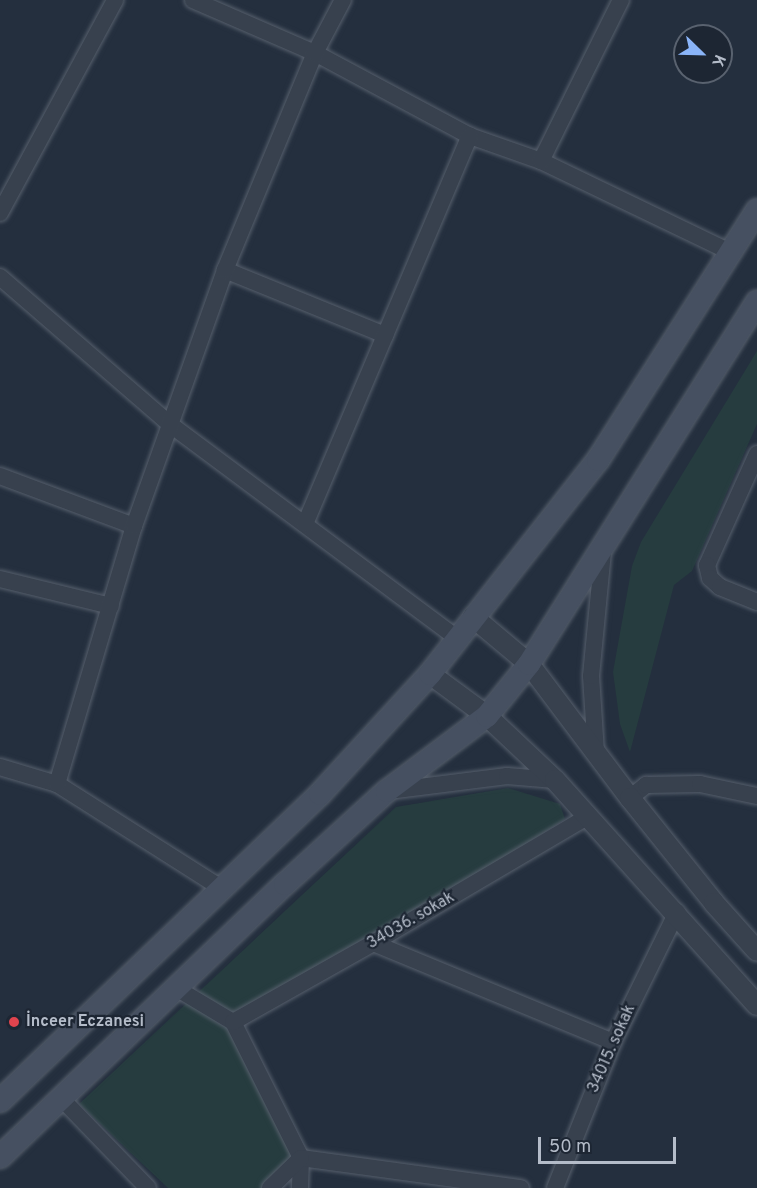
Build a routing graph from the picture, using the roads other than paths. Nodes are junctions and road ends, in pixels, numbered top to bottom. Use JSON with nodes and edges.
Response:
{"nodes":[{"id":1,"x":115,"y":0,"type":"edge"},
{"id":2,"x":193,"y":0,"type":"edge"},
{"id":3,"x":343,"y":0,"type":"edge"},
{"id":4,"x":621,"y":0,"type":"edge"},
{"id":5,"x":315,"y":52,"type":"junction"},
{"id":6,"x":470,"y":136,"type":"junction"},
{"id":7,"x":542,"y":161,"type":"junction"},
{"id":8,"x":757,"y":210,"type":"edge"},
{"id":9,"x":0,"y":213,"type":"edge"},
{"id":10,"x":732,"y":253,"type":"junction"},
{"id":11,"x":225,"y":270,"type":"junction"},
{"id":12,"x":0,"y":277,"type":"edge"},
{"id":13,"x":757,"y":302,"type":"edge"},
{"id":14,"x":385,"y":335,"type":"junction"},
{"id":15,"x":171,"y":425,"type":"junction"},
{"id":16,"x":757,"y":454,"type":"edge"},
{"id":17,"x":0,"y":476,"type":"edge"},
{"id":18,"x":305,"y":524,"type":"junction"},
{"id":19,"x":134,"y":526,"type":"junction"},
{"id":20,"x":603,"y":548,"type":"junction"},
{"id":21,"x":0,"y":579,"type":"edge"},
{"id":22,"x":757,"y":602,"type":"edge"},
{"id":23,"x":111,"y":606,"type":"junction"},
{"id":24,"x":473,"y":617,"type":"junction"},
{"id":25,"x":457,"y":638,"type":"junction"},
{"id":26,"x":529,"y":664,"type":"junction"},
{"id":27,"x":430,"y":674,"type":"junction"},
{"id":28,"x":487,"y":716,"type":"junction"},
{"id":29,"x":596,"y":753,"type":"junction"},
{"id":30,"x":0,"y":767,"type":"edge"},
{"id":31,"x":555,"y":780,"type":"junction"},
{"id":32,"x":57,"y":784,"type":"junction"},
{"id":33,"x":387,"y":791,"type":"junction"},
{"id":34,"x":757,"y":796,"type":"edge"},
{"id":35,"x":630,"y":798,"type":"junction"},
{"id":36,"x":587,"y":817,"type":"junction"},
{"id":37,"x":221,"y":888,"type":"junction"},
{"id":38,"x":677,"y":912,"type":"junction"},
{"id":39,"x":373,"y":943,"type":"junction"},
{"id":40,"x":757,"y":951,"type":"edge"},
{"id":41,"x":176,"y":988,"type":"junction"},
{"id":42,"x":757,"y":1005,"type":"edge"},
{"id":43,"x":233,"y":1022,"type":"junction"},
{"id":44,"x":613,"y":1042,"type":"junction"},
{"id":45,"x":61,"y":1098,"type":"junction"},
{"id":46,"x":0,"y":1101,"type":"edge"},
{"id":47,"x":0,"y":1157,"type":"edge"},
{"id":48,"x":301,"y":1158,"type":"junction"},
{"id":49,"x":147,"y":1188,"type":"edge"},
{"id":50,"x":270,"y":1188,"type":"edge"},
{"id":51,"x":300,"y":1188,"type":"edge"},
{"id":52,"x":521,"y":1188,"type":"edge"},
{"id":53,"x":555,"y":1188,"type":"edge"}],
"edges":[{"from":1,"to":9,"type":"street"},
{"from":2,"to":5,"type":"street"},
{"from":3,"to":5,"type":"street"},
{"from":4,"to":7,"type":"street"},
{"from":5,"to":6,"type":"street"},
{"from":5,"to":11,"type":"street"},
{"from":6,"to":7,"type":"street"},
{"from":6,"to":14,"type":"street"},
{"from":7,"to":10,"type":"street"},
{"from":8,"to":10,"type":"main road"},
{"from":10,"to":24,"type":"main road"},
{"from":11,"to":14,"type":"street"},
{"from":11,"to":15,"type":"street"},
{"from":12,"to":15,"type":"street"},
{"from":13,"to":20,"type":"main road"},
{"from":14,"to":18,"type":"street"},
{"from":15,"to":18,"type":"street"},
{"from":15,"to":19,"type":"street"},
{"from":16,"to":22,"type":"street"},
{"from":17,"to":19,"type":"street"},
{"from":18,"to":25,"type":"street"},
{"from":19,"to":23,"type":"street"},
{"from":20,"to":26,"type":"main road"},
{"from":20,"to":29,"type":"street"},
{"from":21,"to":23,"type":"street"},
{"from":23,"to":32,"type":"street"},
{"from":24,"to":25,"type":"main road"},
{"from":24,"to":26,"type":"street"},
{"from":25,"to":27,"type":"main road"},
{"from":26,"to":28,"type":"main road"},
{"from":26,"to":29,"type":"street"},
{"from":27,"to":28,"type":"street"},
{"from":27,"to":37,"type":"main road"},
{"from":28,"to":31,"type":"street"},
{"from":28,"to":33,"type":"main road"},
{"from":29,"to":35,"type":"street"},
{"from":30,"to":32,"type":"street"},
{"from":31,"to":33,"type":"street"},
{"from":31,"to":36,"type":"street"},
{"from":32,"to":37,"type":"street"},
{"from":33,"to":41,"type":"main road"},
{"from":34,"to":35,"type":"street"},
{"from":35,"to":40,"type":"street"},
{"from":36,"to":38,"type":"street"},
{"from":36,"to":39,"type":"street","name":"34036. sokak"},
{"from":37,"to":46,"type":"main road"},
{"from":38,"to":42,"type":"street"},
{"from":38,"to":44,"type":"street","name":"34015. sokak"},
{"from":39,"to":43,"type":"street","name":"34036. sokak"},
{"from":39,"to":44,"type":"street"},
{"from":41,"to":43,"type":"street"},
{"from":41,"to":45,"type":"main road"},
{"from":43,"to":48,"type":"street"},
{"from":44,"to":53,"type":"street","name":"34015. sokak"},
{"from":45,"to":47,"type":"main road"},
{"from":45,"to":49,"type":"street"},
{"from":48,"to":50,"type":"street"},
{"from":48,"to":51,"type":"street"},
{"from":48,"to":52,"type":"street"}]}
